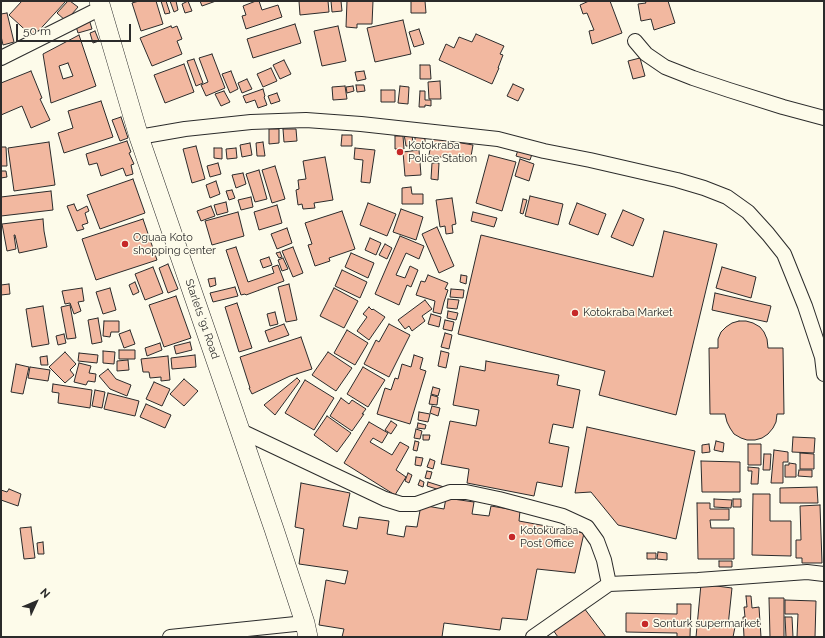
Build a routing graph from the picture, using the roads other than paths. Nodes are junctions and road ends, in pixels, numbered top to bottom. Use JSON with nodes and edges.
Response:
{"nodes":[{"id":1,"x":100,"y":4,"type":"edge"},
{"id":2,"x":635,"y":41,"type":"dead end"},
{"id":3,"x":1,"y":58,"type":"edge"},
{"id":4,"x":824,"y":118,"type":"edge"},
{"id":5,"x":139,"y":137,"type":"junction"},
{"id":6,"x":824,"y":374,"type":"edge"},
{"id":7,"x":239,"y":430,"type":"junction"},
{"id":8,"x":824,"y":574,"type":"edge"},
{"id":9,"x":609,"y":584,"type":"junction"},
{"id":10,"x":306,"y":630,"type":"edge"},
{"id":11,"x":170,"y":637,"type":"edge"},
{"id":12,"x":533,"y":637,"type":"edge"}],
"edges":[{"from":1,"to":3,"type":"street"},
{"from":1,"to":5,"type":"street","name":"Starlets '91 Road"},
{"from":2,"to":4,"type":"street"},
{"from":5,"to":6,"type":"street"},
{"from":5,"to":7,"type":"street","name":"Starlets '91 Road"},
{"from":7,"to":9,"type":"street"},
{"from":7,"to":10,"type":"street","name":"Starlets '91 Road"},
{"from":8,"to":9,"type":"street"},
{"from":9,"to":12,"type":"street"},
{"from":10,"to":11,"type":"street"}]}
